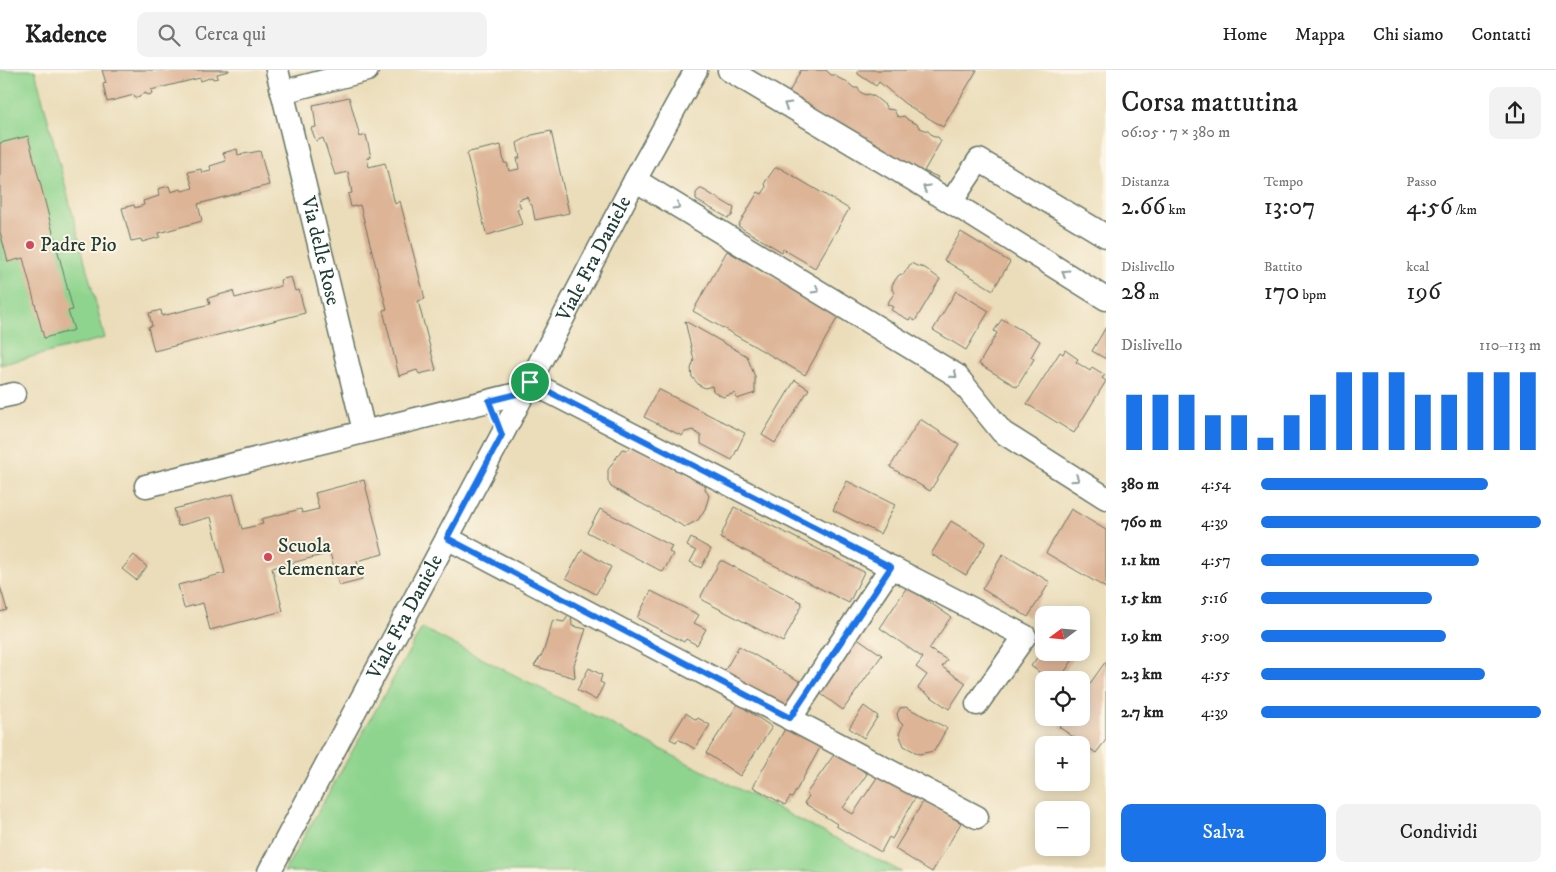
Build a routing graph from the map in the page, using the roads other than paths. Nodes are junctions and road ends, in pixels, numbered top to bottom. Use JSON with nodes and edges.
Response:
{"nodes":[{"id":1,"x":277,"y":70,"type":"edge"},
{"id":2,"x":367,"y":70,"type":"edge"},
{"id":3,"x":696,"y":70,"type":"edge"},
{"id":4,"x":729,"y":70,"type":"edge"},
{"id":5,"x":282,"y":92,"type":"junction"},
{"id":6,"x":635,"y":180,"type":"junction"},
{"id":7,"x":951,"y":202,"type":"junction"},
{"id":8,"x":1106,"y":236,"type":"edge"},
{"id":9,"x":1106,"y":299,"type":"edge"},
{"id":10,"x":523,"y":395,"type":"junction"},
{"id":11,"x":489,"y":401,"type":"junction"},
{"id":12,"x":364,"y":431,"type":"junction"},
{"id":13,"x":502,"y":435,"type":"junction"},
{"id":14,"x":146,"y":486,"type":"dead end"},
{"id":15,"x":1106,"y":498,"type":"edge"},
{"id":16,"x":447,"y":538,"type":"junction"},
{"id":17,"x":891,"y":567,"type":"junction"},
{"id":18,"x":977,"y":704,"type":"dead end"},
{"id":19,"x":790,"y":718,"type":"junction"},
{"id":20,"x":977,"y":817,"type":"dead end"},
{"id":21,"x":269,"y":872,"type":"edge"}],
"edges":[{"from":1,"to":5,"type":"street","name":"Via delle Rose"},
{"from":2,"to":5,"type":"street"},
{"from":3,"to":6,"type":"street","name":"Viale Fra Daniele"},
{"from":7,"to":4,"type":"street","one_way":true},
{"from":5,"to":12,"type":"street","name":"Via delle Rose"},
{"from":6,"to":10,"type":"street","name":"Viale Fra Daniele"},
{"from":6,"to":15,"type":"street","one_way":true},
{"from":7,"to":8,"type":"street"},
{"from":9,"to":7,"type":"street","one_way":true},
{"from":10,"to":11,"type":"street"},
{"from":10,"to":13,"type":"street","name":"Viale Fra Daniele"},
{"from":10,"to":17,"type":"street"},
{"from":11,"to":12,"type":"street"},
{"from":11,"to":13,"type":"street"},
{"from":12,"to":14,"type":"street"},
{"from":13,"to":16,"type":"street","name":"Viale Fra Daniele"},
{"from":16,"to":19,"type":"street"},
{"from":16,"to":21,"type":"street","name":"Viale Fra Daniele"},
{"from":17,"to":18,"type":"street"},
{"from":17,"to":19,"type":"street"},
{"from":19,"to":20,"type":"street"}]}
